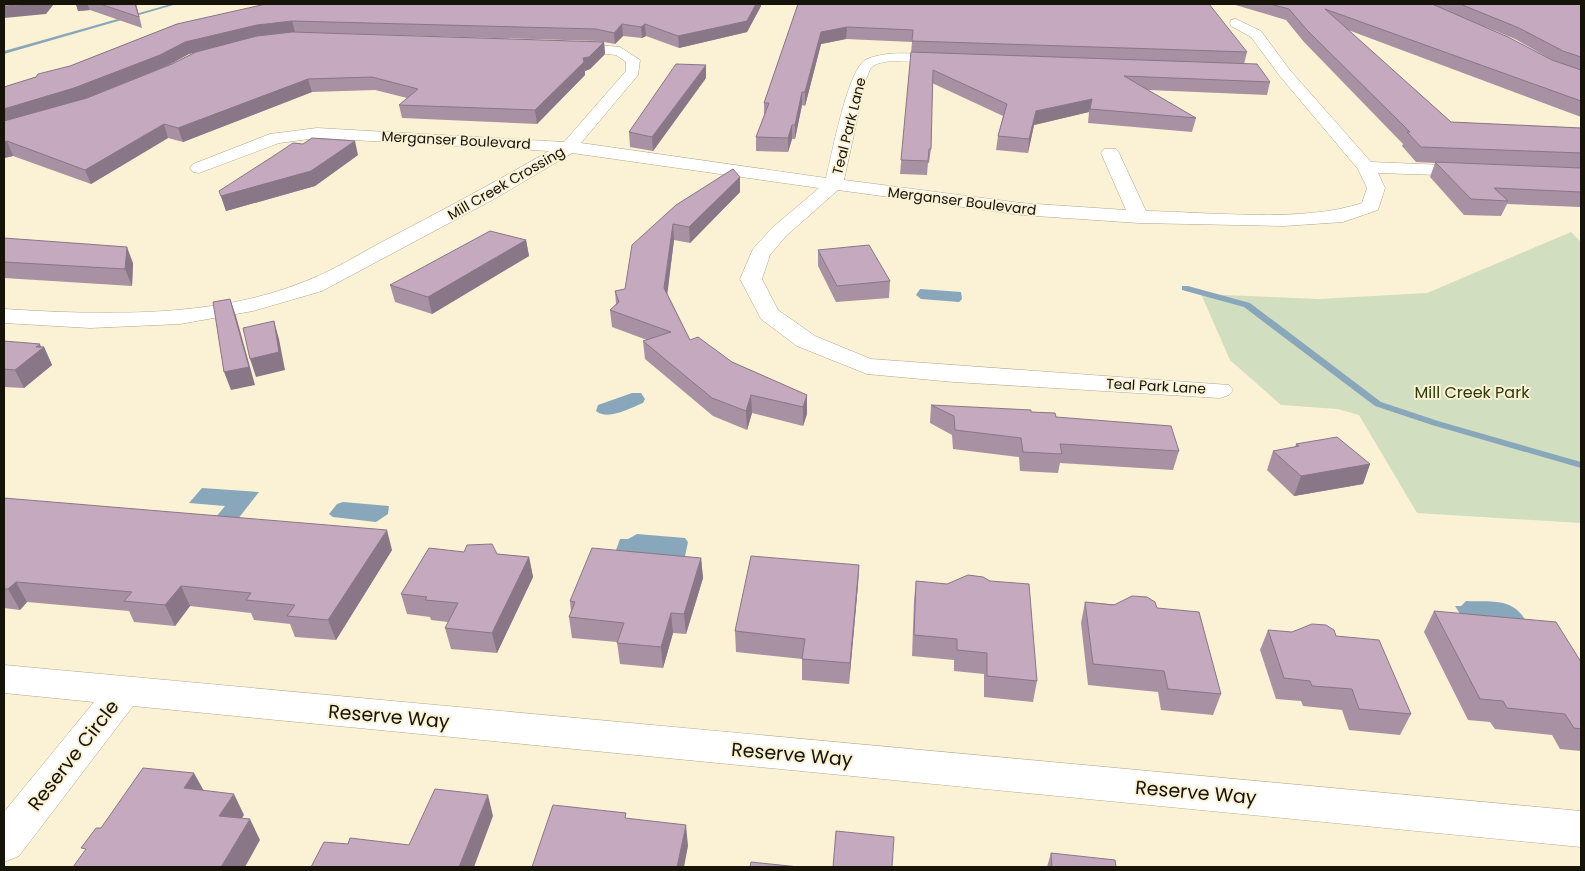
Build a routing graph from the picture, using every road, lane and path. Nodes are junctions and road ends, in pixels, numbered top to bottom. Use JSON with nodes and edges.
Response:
{"nodes":[{"id":1,"x":1236,"y":24,"type":"dead end"},
{"id":2,"x":548,"y":46,"type":"edge"},
{"id":3,"x":966,"y":61,"type":"edge"},
{"id":4,"x":1264,"y":71,"type":"edge"},
{"id":5,"x":1284,"y":72,"type":"junction"},
{"id":6,"x":329,"y":119,"type":"dead end"},
{"id":7,"x":317,"y":133,"type":"junction"},
{"id":8,"x":569,"y":147,"type":"junction"},
{"id":9,"x":1110,"y":153,"type":"dead end"},
{"id":10,"x":1366,"y":167,"type":"junction"},
{"id":11,"x":199,"y":168,"type":"dead end"},
{"id":12,"x":1484,"y":172,"type":"edge"},
{"id":13,"x":834,"y":184,"type":"junction"},
{"id":14,"x":1139,"y":217,"type":"junction"},
{"id":15,"x":4,"y":316,"type":"edge"},
{"id":16,"x":1220,"y":390,"type":"dead end"},
{"id":17,"x":4,"y":680,"type":"edge"},
{"id":18,"x":124,"y":691,"type":"junction"},
{"id":19,"x":1581,"y":829,"type":"edge"},
{"id":20,"x":4,"y":843,"type":"edge"}],
"edges":[{"from":1,"to":5,"type":"street","name":"Merganser Boulevard"},
{"from":2,"to":8,"type":"street","name":"Mill Creek Crossing"},
{"from":3,"to":13,"type":"street","name":"Teal Park Lane"},
{"from":4,"to":5,"type":"street"},
{"from":5,"to":10,"type":"street","name":"Merganser Boulevard"},
{"from":6,"to":7,"type":"street"},
{"from":7,"to":8,"type":"street","name":"Merganser Boulevard"},
{"from":7,"to":11,"type":"street","name":"Merganser Boulevard"},
{"from":8,"to":13,"type":"street","name":"Merganser Boulevard"},
{"from":8,"to":15,"type":"street","name":"Mill Creek Crossing"},
{"from":9,"to":14,"type":"street"},
{"from":10,"to":12,"type":"street"},
{"from":10,"to":14,"type":"street","name":"Merganser Boulevard"},
{"from":13,"to":14,"type":"street","name":"Merganser Boulevard"},
{"from":13,"to":16,"type":"street","name":"Teal Park Lane"},
{"from":17,"to":18,"type":"street","name":"Reserve Way"},
{"from":18,"to":19,"type":"street","name":"Reserve Way"},
{"from":18,"to":20,"type":"street","name":"Reserve Circle"}]}
